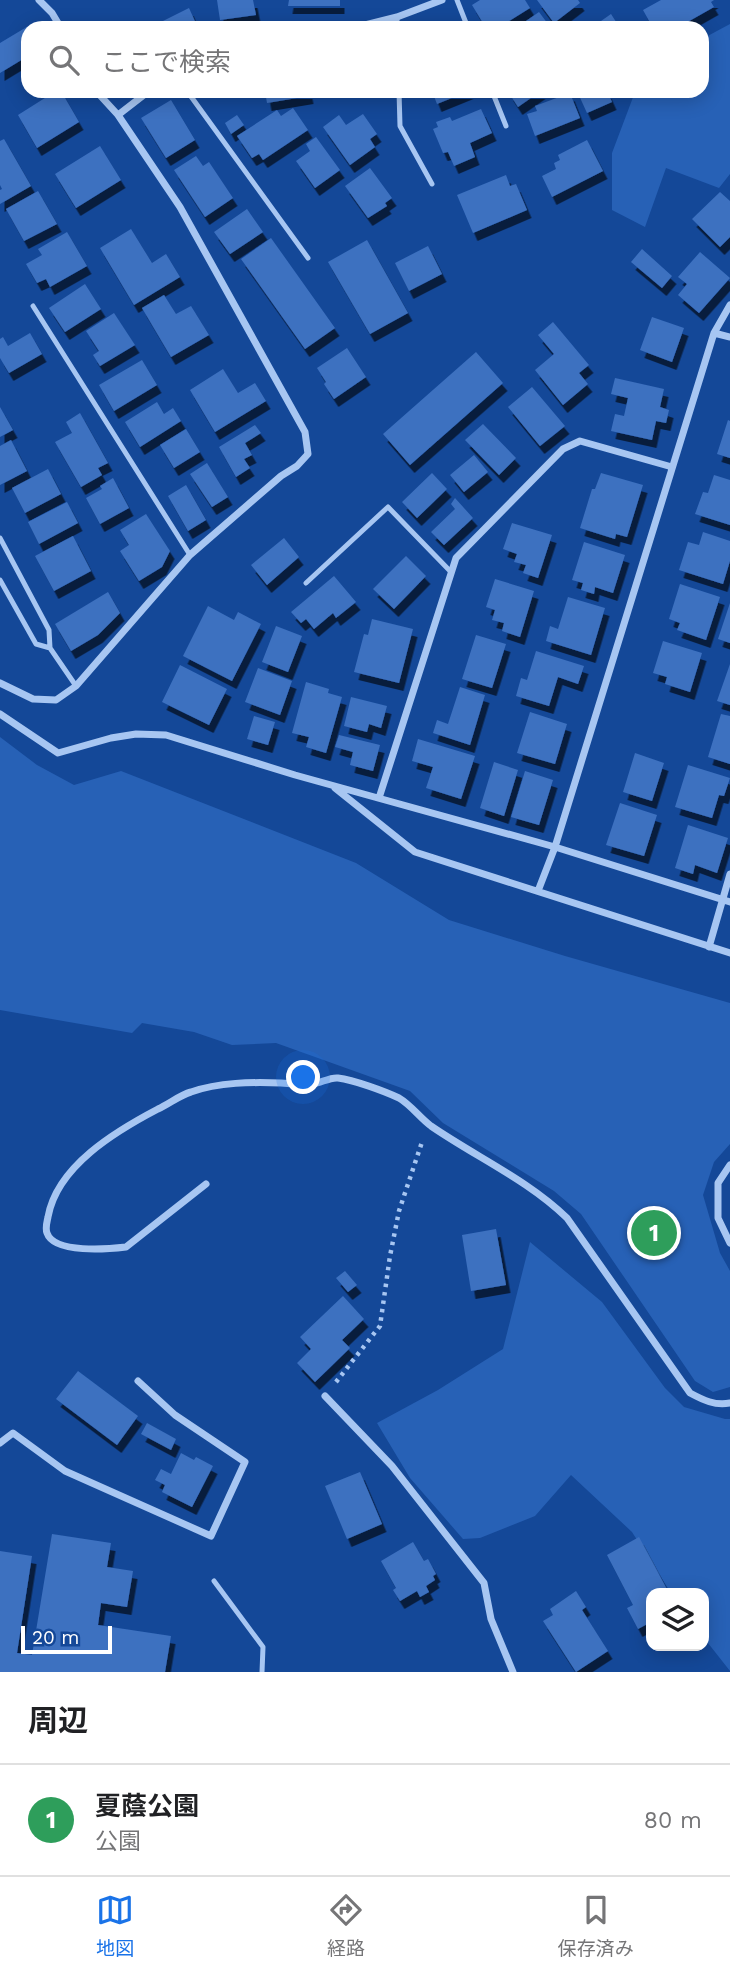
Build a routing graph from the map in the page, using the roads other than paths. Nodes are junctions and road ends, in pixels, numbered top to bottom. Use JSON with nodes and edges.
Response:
{"nodes":[{"id":1,"x":39,"y":0,"type":"edge"},
{"id":2,"x":442,"y":0,"type":"edge"},
{"id":3,"x":457,"y":0,"type":"edge"},
{"id":4,"x":397,"y":17,"type":"junction"},
{"id":5,"x":57,"y":21,"type":"edge"},
{"id":6,"x":381,"y":21,"type":"edge"},
{"id":7,"x":397,"y":21,"type":"edge"},
{"id":8,"x":465,"y":21,"type":"edge"},
{"id":9,"x":102,"y":98,"type":"edge"},
{"id":10,"x":140,"y":98,"type":"edge"},
{"id":11,"x":192,"y":98,"type":"edge"},
{"id":12,"x":399,"y":98,"type":"edge"},
{"id":13,"x":495,"y":98,"type":"edge"},
{"id":14,"x":118,"y":115,"type":"junction"},
{"id":15,"x":506,"y":126,"type":"dead end"},
{"id":16,"x":432,"y":184,"type":"dead end"},
{"id":17,"x":307,"y":258,"type":"dead end"},
{"id":18,"x":730,"y":305,"type":"edge"},
{"id":19,"x":33,"y":306,"type":"dead end"},
{"id":20,"x":714,"y":333,"type":"junction"},
{"id":21,"x":730,"y":337,"type":"edge"},
{"id":22,"x":672,"y":467,"type":"junction"},
{"id":23,"x":0,"y":538,"type":"edge"},
{"id":24,"x":190,"y":555,"type":"junction"},
{"id":25,"x":451,"y":572,"type":"junction"},
{"id":26,"x":0,"y":580,"type":"edge"},
{"id":27,"x":306,"y":583,"type":"dead end"},
{"id":28,"x":50,"y":648,"type":"junction"},
{"id":29,"x":0,"y":683,"type":"edge"},
{"id":30,"x":76,"y":686,"type":"junction"},
{"id":31,"x":0,"y":714,"type":"edge"},
{"id":32,"x":331,"y":785,"type":"junction"},
{"id":33,"x":379,"y":798,"type":"junction"},
{"id":34,"x":555,"y":847,"type":"junction"},
{"id":35,"x":730,"y":874,"type":"edge"},
{"id":36,"x":538,"y":891,"type":"junction"},
{"id":37,"x":726,"y":900,"type":"edge"},
{"id":38,"x":709,"y":947,"type":"junction"},
{"id":39,"x":730,"y":953,"type":"edge"},
{"id":40,"x":730,"y":1165,"type":"edge"},
{"id":41,"x":206,"y":1184,"type":"dead end"},
{"id":42,"x":730,"y":1243,"type":"edge"},
{"id":43,"x":138,"y":1381,"type":"dead end"},
{"id":44,"x":325,"y":1396,"type":"road end"},
{"id":45,"x":730,"y":1403,"type":"edge"},
{"id":46,"x":0,"y":1443,"type":"edge"},
{"id":47,"x":214,"y":1581,"type":"dead end"},
{"id":48,"x":262,"y":1672,"type":"edge"},
{"id":49,"x":513,"y":1672,"type":"edge"}],
"edges":[{"from":1,"to":5,"type":"street"},
{"from":2,"to":4,"type":"street"},
{"from":3,"to":8,"type":"lane"},
{"from":4,"to":6,"type":"street"},
{"from":4,"to":7,"type":"lane"},
{"from":9,"to":14,"type":"street"},
{"from":10,"to":14,"type":"street"},
{"from":11,"to":17,"type":"lane"},
{"from":12,"to":16,"type":"lane"},
{"from":13,"to":15,"type":"lane"},
{"from":14,"to":24,"type":"street"},
{"from":18,"to":20,"type":"street"},
{"from":19,"to":24,"type":"lane"},
{"from":20,"to":21,"type":"street"},
{"from":20,"to":22,"type":"street"},
{"from":22,"to":25,"type":"street"},
{"from":22,"to":34,"type":"street"},
{"from":23,"to":28,"type":"lane"},
{"from":24,"to":30,"type":"street"},
{"from":25,"to":27,"type":"lane"},
{"from":25,"to":33,"type":"street"},
{"from":26,"to":28,"type":"lane"},
{"from":28,"to":30,"type":"lane"},
{"from":29,"to":30,"type":"street"},
{"from":31,"to":32,"type":"street"},
{"from":32,"to":33,"type":"street"},
{"from":32,"to":36,"type":"street"},
{"from":33,"to":34,"type":"street"},
{"from":34,"to":36,"type":"street"},
{"from":34,"to":37,"type":"street"},
{"from":35,"to":37,"type":"street"},
{"from":36,"to":38,"type":"street"},
{"from":37,"to":38,"type":"street"},
{"from":38,"to":39,"type":"street"},
{"from":40,"to":42,"type":"street"},
{"from":41,"to":45,"type":"street"},
{"from":43,"to":46,"type":"street"},
{"from":44,"to":49,"type":"street"},
{"from":47,"to":48,"type":"lane"}]}
